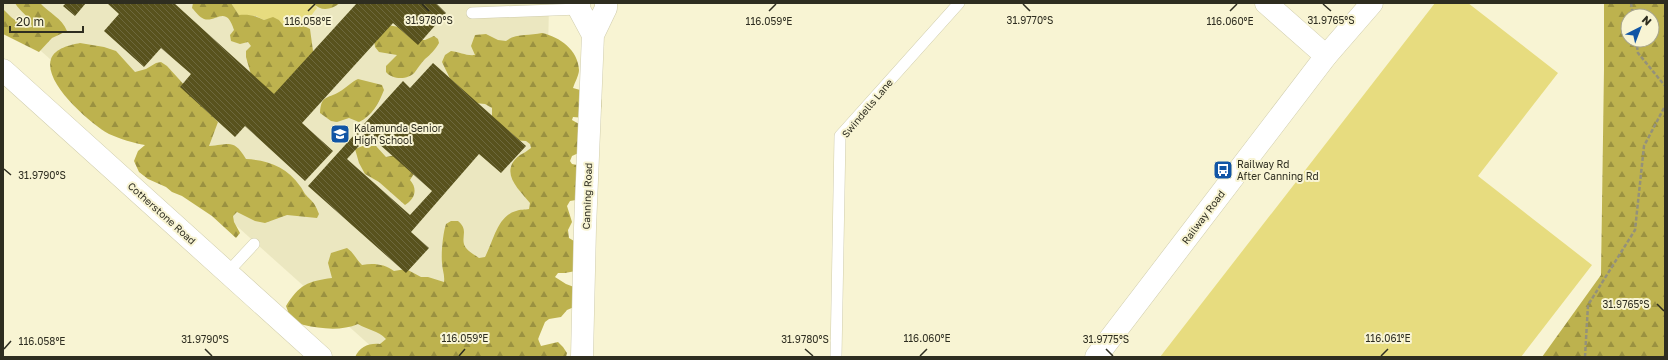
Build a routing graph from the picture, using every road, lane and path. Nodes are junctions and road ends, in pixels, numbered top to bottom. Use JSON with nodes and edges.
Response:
{"nodes":[{"id":1,"x":606,"y":3,"type":"edge"},
{"id":2,"x":959,"y":3,"type":"edge"},
{"id":3,"x":1266,"y":3,"type":"edge"},
{"id":4,"x":1372,"y":3,"type":"edge"},
{"id":5,"x":579,"y":6,"type":"edge"},
{"id":6,"x":472,"y":13,"type":"dead end"},
{"id":7,"x":593,"y":35,"type":"junction"},
{"id":8,"x":1637,"y":48,"type":"edge"},
{"id":9,"x":1326,"y":56,"type":"junction"},
{"id":10,"x":3,"y":70,"type":"edge"},
{"id":11,"x":1665,"y":86,"type":"edge"},
{"id":12,"x":1665,"y":106,"type":"edge"},
{"id":13,"x":254,"y":244,"type":"dead end"},
{"id":14,"x":228,"y":272,"type":"junction"},
{"id":15,"x":321,"y":357,"type":"edge"},
{"id":16,"x":582,"y":357,"type":"edge"},
{"id":17,"x":836,"y":357,"type":"edge"},
{"id":18,"x":1096,"y":357,"type":"edge"},
{"id":19,"x":1585,"y":357,"type":"edge"}],
"edges":[{"from":1,"to":7,"type":"street","name":"Canning Road"},
{"from":2,"to":17,"type":"lane","name":"Swindells Lane"},
{"from":3,"to":9,"type":"street"},
{"from":4,"to":9,"type":"street","name":"Railway Road"},
{"from":5,"to":6,"type":"lane"},
{"from":5,"to":7,"type":"street"},
{"from":7,"to":16,"type":"street","name":"Canning Road"},
{"from":8,"to":11,"type":"path"},
{"from":9,"to":18,"type":"street","name":"Railway Road"},
{"from":10,"to":14,"type":"street","name":"Cotherstone Road"},
{"from":12,"to":19,"type":"path"},
{"from":13,"to":14,"type":"lane"},
{"from":14,"to":15,"type":"street","name":"Cotherstone Road"}]}
